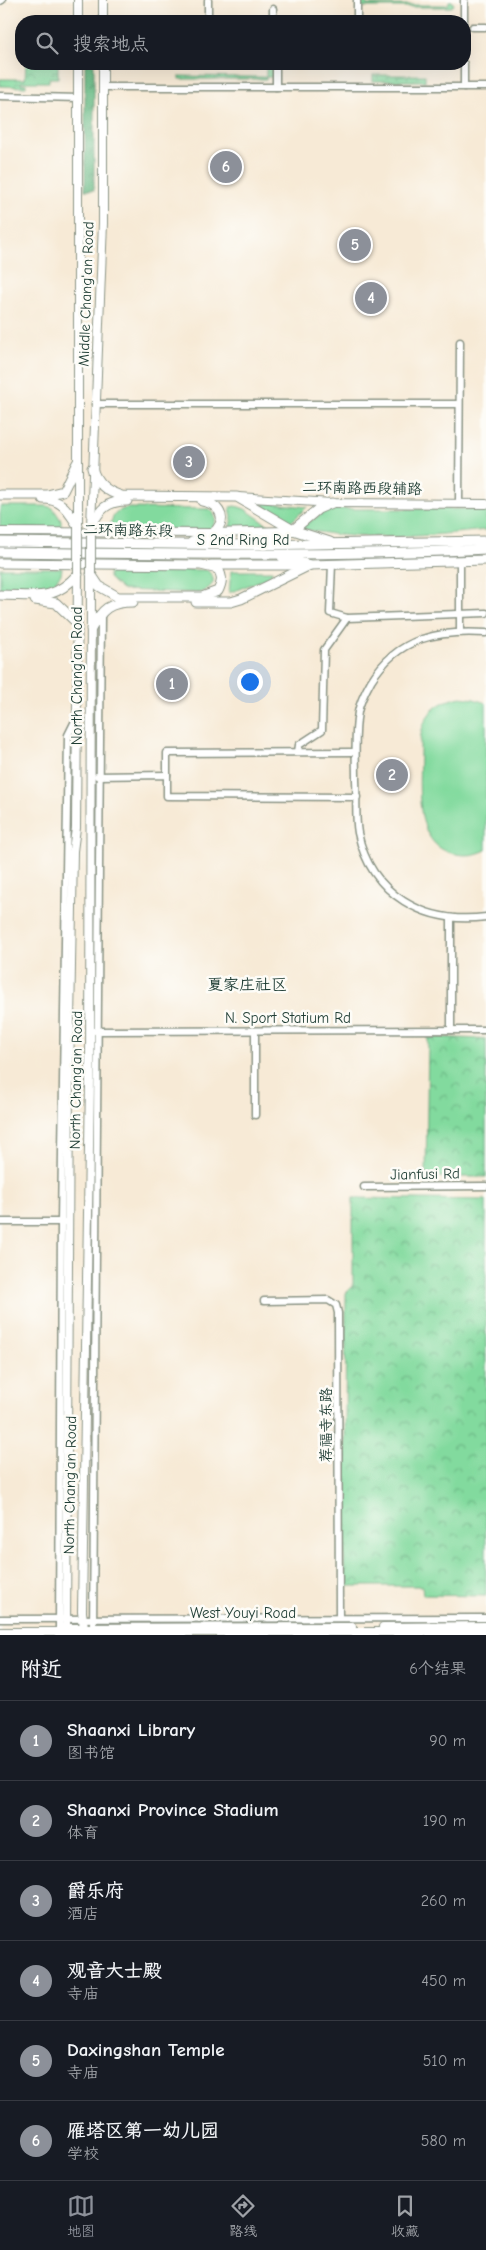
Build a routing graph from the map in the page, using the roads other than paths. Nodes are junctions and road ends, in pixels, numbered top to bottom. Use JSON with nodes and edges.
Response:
{"nodes":[{"id":1,"x":78,"y":0,"type":"edge"},
{"id":2,"x":102,"y":0,"type":"edge"},
{"id":3,"x":208,"y":0,"type":"edge"},
{"id":4,"x":357,"y":0,"type":"edge"},
{"id":5,"x":464,"y":0,"type":"edge"},
{"id":6,"x":273,"y":9,"type":"dead end"},
{"id":7,"x":78,"y":15,"type":"edge"},
{"id":8,"x":102,"y":15,"type":"edge"},
{"id":9,"x":208,"y":15,"type":"edge"},
{"id":10,"x":273,"y":15,"type":"edge"},
{"id":11,"x":357,"y":15,"type":"edge"},
{"id":12,"x":464,"y":15,"type":"edge"},
{"id":13,"x":473,"y":27,"type":"dead end"},
{"id":14,"x":486,"y":27,"type":"edge"},
{"id":15,"x":78,"y":70,"type":"edge"},
{"id":16,"x":102,"y":70,"type":"edge"},
{"id":17,"x":276,"y":70,"type":"edge"},
{"id":18,"x":464,"y":70,"type":"edge"},
{"id":19,"x":102,"y":87,"type":"junction"},
{"id":20,"x":276,"y":87,"type":"junction"},
{"id":21,"x":464,"y":87,"type":"junction"},
{"id":22,"x":486,"y":87,"type":"edge"},
{"id":23,"x":0,"y":96,"type":"edge"},
{"id":24,"x":78,"y":98,"type":"junction"},
{"id":25,"x":460,"y":342,"type":"dead end"},
{"id":26,"x":95,"y":404,"type":"junction"},
{"id":27,"x":459,"y":404,"type":"junction"},
{"id":28,"x":77,"y":463,"type":"junction"},
{"id":29,"x":92,"y":468,"type":"junction"},
{"id":30,"x":0,"y":495,"type":"edge"},
{"id":31,"x":237,"y":497,"type":"junction"},
{"id":32,"x":0,"y":499,"type":"edge"},
{"id":33,"x":332,"y":503,"type":"junction"},
{"id":34,"x":459,"y":504,"type":"junction"},
{"id":35,"x":486,"y":504,"type":"edge"},
{"id":36,"x":78,"y":526,"type":"junction"},
{"id":37,"x":91,"y":526,"type":"junction"},
{"id":38,"x":293,"y":530,"type":"junction"},
{"id":39,"x":0,"y":532,"type":"edge"},
{"id":40,"x":213,"y":533,"type":"junction"},
{"id":41,"x":486,"y":534,"type":"edge"},
{"id":42,"x":486,"y":541,"type":"edge"},
{"id":43,"x":0,"y":542,"type":"edge"},
{"id":44,"x":425,"y":542,"type":"junction"},
{"id":45,"x":179,"y":545,"type":"junction"},
{"id":46,"x":337,"y":545,"type":"junction"},
{"id":47,"x":255,"y":546,"type":"junction"},
{"id":48,"x":486,"y":550,"type":"edge"},
{"id":49,"x":0,"y":552,"type":"edge"},
{"id":50,"x":398,"y":553,"type":"junction"},
{"id":51,"x":275,"y":555,"type":"junction"},
{"id":52,"x":486,"y":555,"type":"edge"},
{"id":53,"x":486,"y":560,"type":"edge"},
{"id":54,"x":460,"y":561,"type":"junction"},
{"id":55,"x":0,"y":563,"type":"edge"},
{"id":56,"x":332,"y":564,"type":"junction"},
{"id":57,"x":201,"y":565,"type":"junction"},
{"id":58,"x":310,"y":565,"type":"junction"},
{"id":59,"x":78,"y":574,"type":"junction"},
{"id":60,"x":90,"y":574,"type":"junction"},
{"id":61,"x":0,"y":595,"type":"edge"},
{"id":62,"x":0,"y":600,"type":"edge"},
{"id":63,"x":101,"y":612,"type":"junction"},
{"id":64,"x":459,"y":613,"type":"junction"},
{"id":65,"x":486,"y":613,"type":"edge"},
{"id":66,"x":347,"y":618,"type":"junction"},
{"id":67,"x":77,"y":623,"type":"junction"},
{"id":68,"x":91,"y":629,"type":"junction"},
{"id":69,"x":460,"y":632,"type":"junction"},
{"id":70,"x":486,"y":633,"type":"edge"},
{"id":71,"x":298,"y":752,"type":"junction"},
{"id":72,"x":355,"y":752,"type":"junction"},
{"id":73,"x":167,"y":775,"type":"junction"},
{"id":74,"x":95,"y":776,"type":"junction"},
{"id":75,"x":357,"y":797,"type":"junction"},
{"id":76,"x":486,"y":917,"type":"edge"},
{"id":77,"x":450,"y":918,"type":"junction"},
{"id":78,"x":451,"y":1030,"type":"junction"},
{"id":79,"x":486,"y":1030,"type":"edge"},
{"id":80,"x":94,"y":1031,"type":"junction"},
{"id":81,"x":255,"y":1031,"type":"junction"},
{"id":82,"x":255,"y":1115,"type":"dead end"},
{"id":83,"x":486,"y":1186,"type":"edge"},
{"id":84,"x":364,"y":1187,"type":"dead end"},
{"id":85,"x":0,"y":1222,"type":"edge"},
{"id":86,"x":65,"y":1222,"type":"junction"},
{"id":87,"x":264,"y":1301,"type":"dead end"},
{"id":88,"x":339,"y":1618,"type":"junction"},
{"id":89,"x":486,"y":1618,"type":"edge"},
{"id":90,"x":0,"y":1619,"type":"edge"},
{"id":91,"x":88,"y":1619,"type":"junction"},
{"id":92,"x":486,"y":1626,"type":"edge"},
{"id":93,"x":0,"y":1628,"type":"edge"},
{"id":94,"x":62,"y":1629,"type":"edge"},
{"id":95,"x":0,"y":1632,"type":"edge"},
{"id":96,"x":89,"y":1632,"type":"edge"},
{"id":97,"x":486,"y":1632,"type":"edge"}],
"edges":[{"from":1,"to":7,"type":"main road"},
{"from":2,"to":8,"type":"main road"},
{"from":3,"to":9,"type":"street"},
{"from":4,"to":11,"type":"street"},
{"from":5,"to":12,"type":"street"},
{"from":6,"to":10,"type":"street"},
{"from":13,"to":14,"type":"street"},
{"from":15,"to":24,"type":"main road","name":"Middle Chang'an Road"},
{"from":16,"to":19,"type":"main road","name":"Middle Chang'an Road"},
{"from":17,"to":20,"type":"street"},
{"from":18,"to":21,"type":"street"},
{"from":19,"to":20,"type":"street"},
{"from":19,"to":26,"type":"main road","name":"Middle Chang'an Road"},
{"from":20,"to":21,"type":"street"},
{"from":21,"to":22,"type":"street"},
{"from":23,"to":24,"type":"street"},
{"from":24,"to":28,"type":"main road","name":"Middle Chang'an Road"},
{"from":25,"to":27,"type":"street"},
{"from":26,"to":27,"type":"street"},
{"from":26,"to":29,"type":"main road","name":"Middle Chang'an Road"},
{"from":27,"to":34,"type":"street"},
{"from":28,"to":30,"type":"highway"},
{"from":28,"to":36,"type":"main road","name":"Middle Chang'an Road"},
{"from":29,"to":31,"type":"highway"},
{"from":29,"to":37,"type":"main road","name":"Middle Chang'an Road"},
{"from":31,"to":33,"type":"main road","name":"二环南路西段辅路"},
{"from":31,"to":38,"type":"highway"},
{"from":32,"to":36,"type":"highway"},
{"from":33,"to":34,"type":"main road","name":"二环南路西段辅路"},
{"from":33,"to":38,"type":"highway"},
{"from":34,"to":35,"type":"main road","name":"二环南路西段辅路"},
{"from":36,"to":59,"type":"main road","name":"North Chang'an Road","bridge":true},
{"from":37,"to":40,"type":"highway"},
{"from":37,"to":60,"type":"main road","name":"North Chang'an Road","bridge":true},
{"from":38,"to":40,"type":"main road"},
{"from":38,"to":46,"type":"highway"},
{"from":38,"to":47,"type":"highway"},
{"from":39,"to":40,"type":"main road"},
{"from":40,"to":45,"type":"highway"},
{"from":41,"to":44,"type":"highway"},
{"from":42,"to":44,"type":"highway","name":"S 2nd Ring Rd"},
{"from":43,"to":45,"type":"highway","name":"二环南路东段"},
{"from":44,"to":46,"type":"highway","name":"S 2nd Ring Rd"},
{"from":45,"to":47,"type":"highway","name":"二环南路东段"},
{"from":46,"to":47,"type":"highway","name":"S 2nd Ring Rd"},
{"from":48,"to":50,"type":"highway","name":"S 2nd Ring Rd"},
{"from":49,"to":51,"type":"highway","name":"S 2nd Ring Rd"},
{"from":50,"to":51,"type":"highway","name":"S 2nd Ring Rd"},
{"from":50,"to":52,"type":"highway"},
{"from":51,"to":58,"type":"highway"},
{"from":53,"to":54,"type":"highway"},
{"from":54,"to":56,"type":"highway"},
{"from":54,"to":64,"type":"street"},
{"from":55,"to":57,"type":"highway"},
{"from":56,"to":58,"type":"highway"},
{"from":56,"to":66,"type":"street"},
{"from":57,"to":58,"type":"highway"},
{"from":57,"to":60,"type":"highway"},
{"from":58,"to":63,"type":"highway"},
{"from":59,"to":61,"type":"highway"},
{"from":59,"to":67,"type":"main road","name":"North Chang'an Road"},
{"from":60,"to":68,"type":"main road","name":"North Chang'an Road"},
{"from":62,"to":67,"type":"highway"},
{"from":63,"to":68,"type":"highway"},
{"from":63,"to":74,"type":"street"},
{"from":64,"to":65,"type":"street"},
{"from":64,"to":66,"type":"street"},
{"from":64,"to":69,"type":"street"},
{"from":66,"to":71,"type":"street"},
{"from":67,"to":86,"type":"main road","name":"North Chang'an Road"},
{"from":68,"to":74,"type":"main road","name":"North Chang'an Road"},
{"from":69,"to":70,"type":"street"},
{"from":69,"to":72,"type":"street"},
{"from":71,"to":72,"type":"street"},
{"from":71,"to":73,"type":"street"},
{"from":72,"to":75,"type":"street"},
{"from":73,"to":74,"type":"street"},
{"from":73,"to":75,"type":"street"},
{"from":74,"to":80,"type":"main road","name":"North Chang'an Road"},
{"from":75,"to":77,"type":"street"},
{"from":76,"to":77,"type":"street"},
{"from":77,"to":78,"type":"street"},
{"from":78,"to":79,"type":"street","name":"N. Sport Statium Rd"},
{"from":78,"to":81,"type":"street","name":"N. Sport Statium Rd"},
{"from":80,"to":81,"type":"street","name":"N. Sport Statium Rd"},
{"from":80,"to":91,"type":"main road","name":"North Chang'an Road"},
{"from":81,"to":82,"type":"street"},
{"from":83,"to":84,"type":"street","name":"Jianfusi Rd"},
{"from":85,"to":86,"type":"street"},
{"from":86,"to":94,"type":"main road","name":"North Chang'an Road"},
{"from":87,"to":88,"type":"street","name":"荐福寺东路"},
{"from":88,"to":89,"type":"street"},
{"from":88,"to":91,"type":"street"},
{"from":90,"to":94,"type":"street"},
{"from":91,"to":94,"type":"street"},
{"from":91,"to":96,"type":"main road","name":"North Chang'an Road"},
{"from":92,"to":96,"type":"main road","name":"West Youyi Road"},
{"from":93,"to":94,"type":"main road","name":"West Youyi Road"},
{"from":94,"to":95,"type":"main road","name":"West Youyi Road"},
{"from":94,"to":96,"type":"main road","name":"West Youyi Road"},
{"from":96,"to":97,"type":"main road","name":"West Youyi Road"}]}
